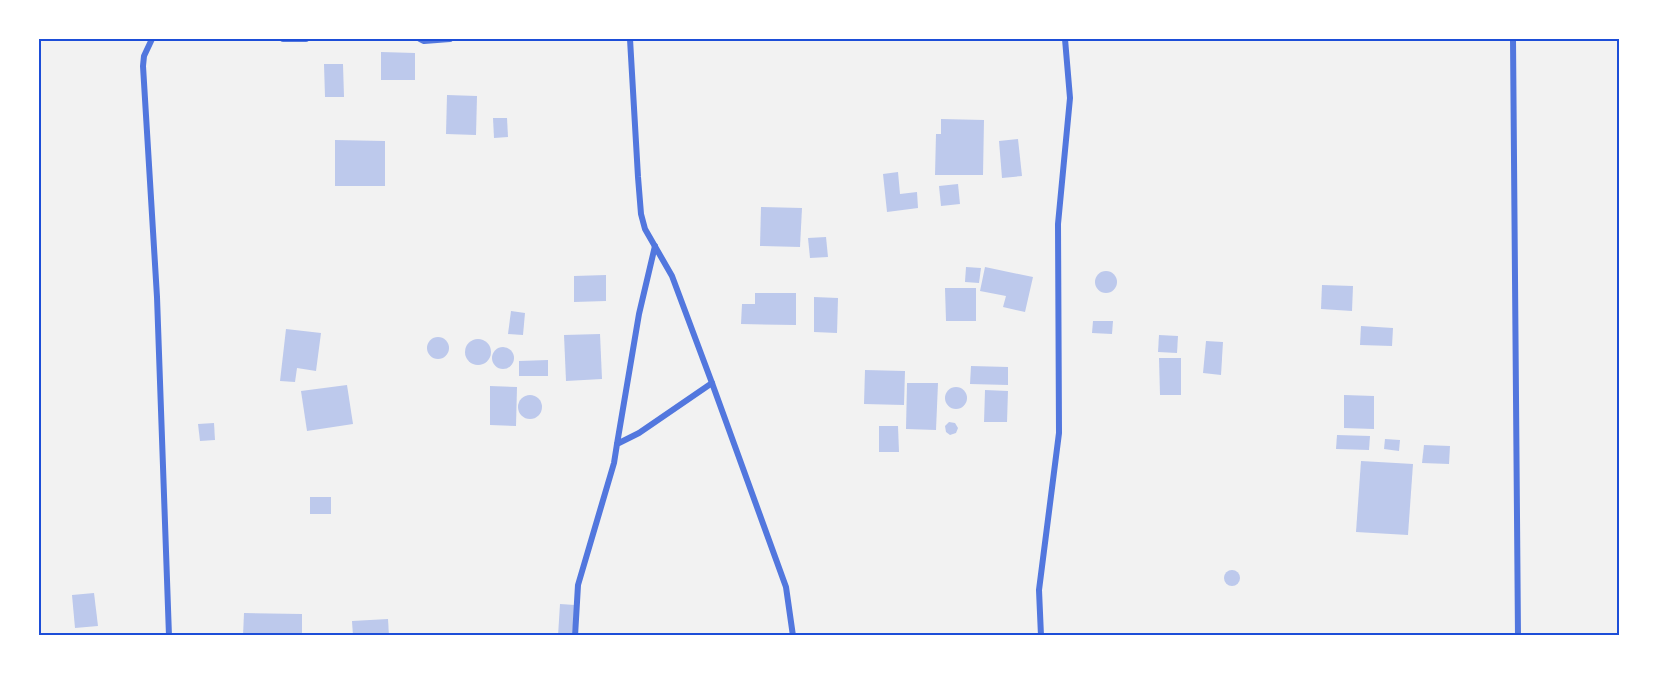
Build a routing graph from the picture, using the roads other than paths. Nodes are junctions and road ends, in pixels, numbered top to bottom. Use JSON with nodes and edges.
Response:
{"nodes":[{"id":1,"x":152,"y":39,"type":"edge"},
{"id":2,"x":283,"y":39,"type":"edge"},
{"id":3,"x":306,"y":39,"type":"edge"},
{"id":4,"x":420,"y":39,"type":"edge"},
{"id":5,"x":450,"y":39,"type":"edge"},
{"id":6,"x":630,"y":39,"type":"edge"},
{"id":7,"x":1065,"y":39,"type":"edge"},
{"id":8,"x":1513,"y":39,"type":"edge"},
{"id":9,"x":656,"y":246,"type":"junction"},
{"id":10,"x":712,"y":383,"type":"junction"},
{"id":11,"x":617,"y":444,"type":"junction"},
{"id":12,"x":169,"y":636,"type":"edge"},
{"id":13,"x":575,"y":636,"type":"edge"},
{"id":14,"x":793,"y":636,"type":"edge"},
{"id":15,"x":1041,"y":636,"type":"edge"},
{"id":16,"x":1518,"y":636,"type":"edge"}],
"edges":[{"from":1,"to":12,"type":"street"},
{"from":2,"to":3,"type":"street"},
{"from":4,"to":5,"type":"street"},
{"from":6,"to":9,"type":"street"},
{"from":7,"to":15,"type":"street"},
{"from":8,"to":16,"type":"street"},
{"from":9,"to":10,"type":"street"},
{"from":9,"to":11,"type":"street"},
{"from":10,"to":11,"type":"street"},
{"from":10,"to":14,"type":"street"},
{"from":11,"to":13,"type":"street"}]}
